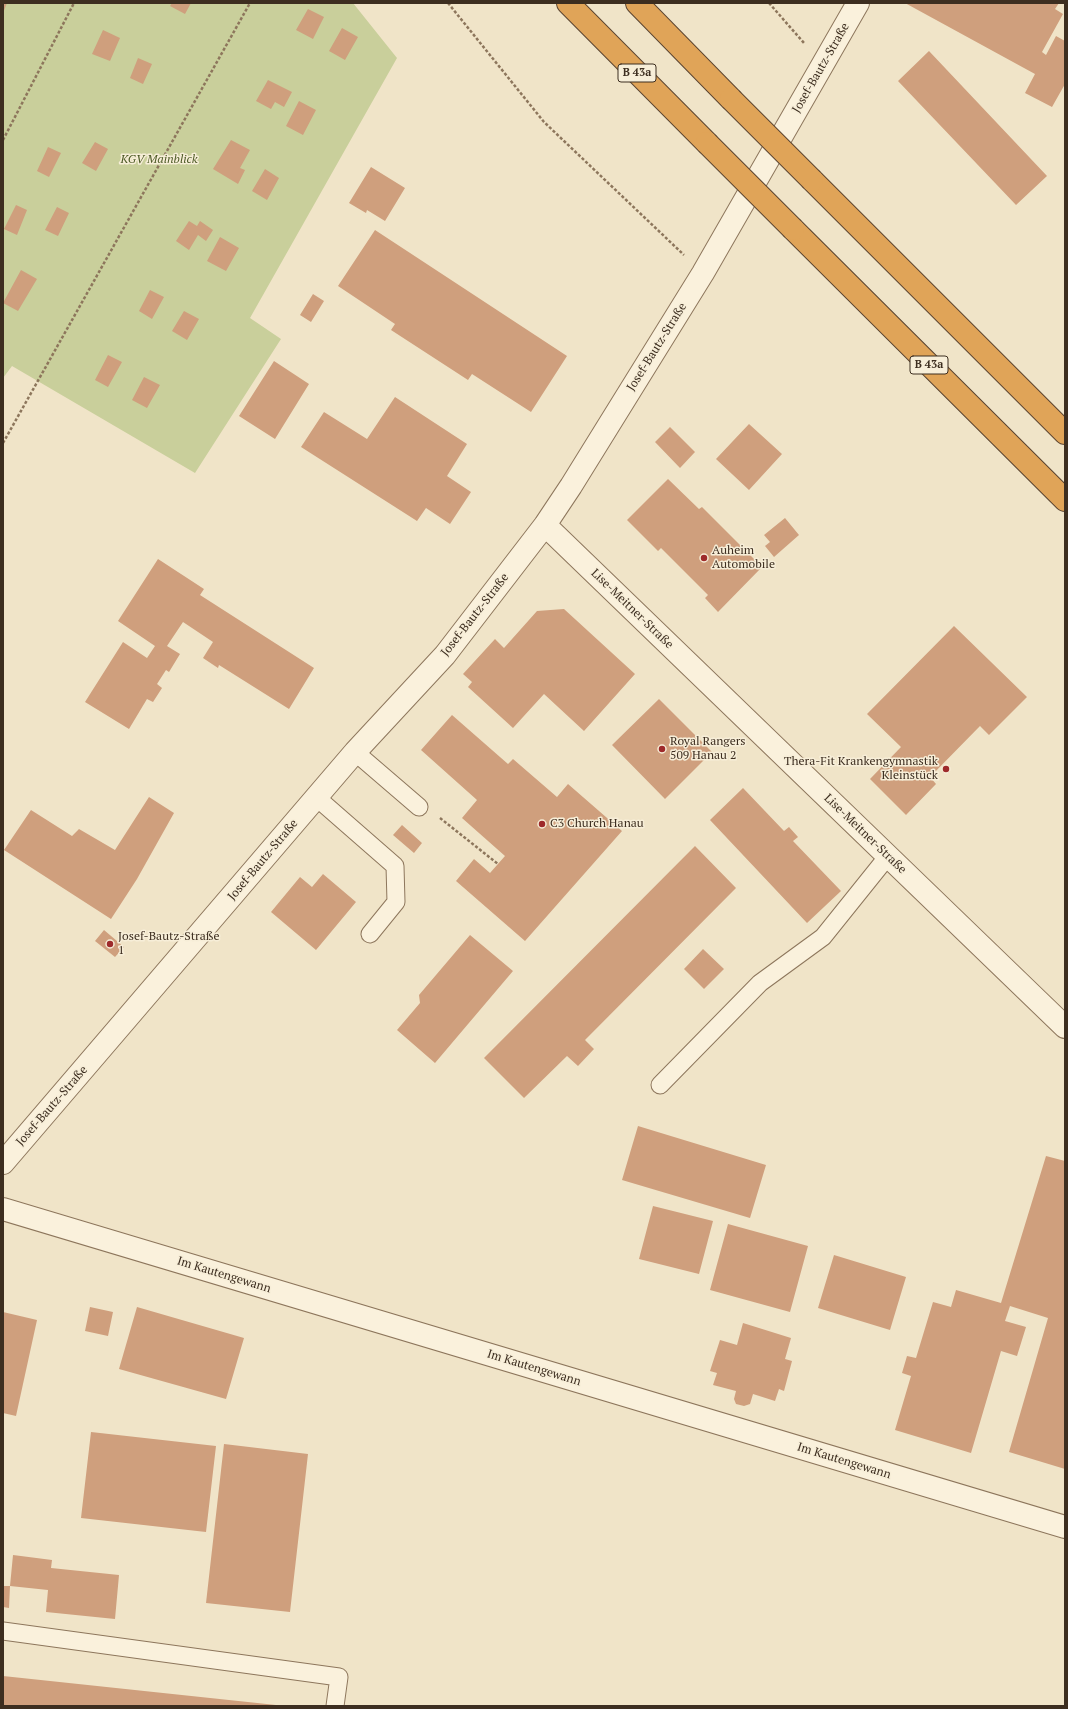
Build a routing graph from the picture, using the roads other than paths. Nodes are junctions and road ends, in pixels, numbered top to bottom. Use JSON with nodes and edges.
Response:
{"nodes":[{"id":1,"x":568,"y":3,"type":"edge"},
{"id":2,"x":637,"y":3,"type":"edge"},
{"id":3,"x":858,"y":3,"type":"edge"},
{"id":4,"x":1065,"y":433,"type":"edge"},
{"id":5,"x":1065,"y":500,"type":"edge"},
{"id":6,"x":545,"y":525,"type":"junction"},
{"id":7,"x":354,"y":752,"type":"junction"},
{"id":8,"x":316,"y":798,"type":"junction"},
{"id":9,"x":419,"y":807,"type":"road end"},
{"id":10,"x":888,"y":856,"type":"junction"},
{"id":11,"x":370,"y":934,"type":"dead end"},
{"id":12,"x":1065,"y":1027,"type":"edge"},
{"id":13,"x":660,"y":1085,"type":"dead end"},
{"id":14,"x":3,"y":1163,"type":"edge"},
{"id":15,"x":3,"y":1209,"type":"edge"},
{"id":16,"x":1065,"y":1527,"type":"edge"},
{"id":17,"x":3,"y":1631,"type":"edge"},
{"id":18,"x":335,"y":1706,"type":"edge"}],
"edges":[{"from":1,"to":5,"type":"highway","number":"B 43a","bridge":true},
{"from":2,"to":4,"type":"highway","bridge":true},
{"from":3,"to":6,"type":"street","name":"Josef-Bautz-Straße"},
{"from":6,"to":7,"type":"street","name":"Josef-Bautz-Straße"},
{"from":6,"to":10,"type":"street","name":"Lise-Meitner-Straße"},
{"from":7,"to":8,"type":"street","name":"Josef-Bautz-Straße"},
{"from":7,"to":9,"type":"lane"},
{"from":8,"to":11,"type":"lane"},
{"from":8,"to":14,"type":"street","name":"Josef-Bautz-Straße"},
{"from":10,"to":12,"type":"street","name":"Lise-Meitner-Straße"},
{"from":10,"to":13,"type":"lane"},
{"from":15,"to":16,"type":"street","name":"Im Kautengewann"},
{"from":17,"to":18,"type":"lane"}]}
